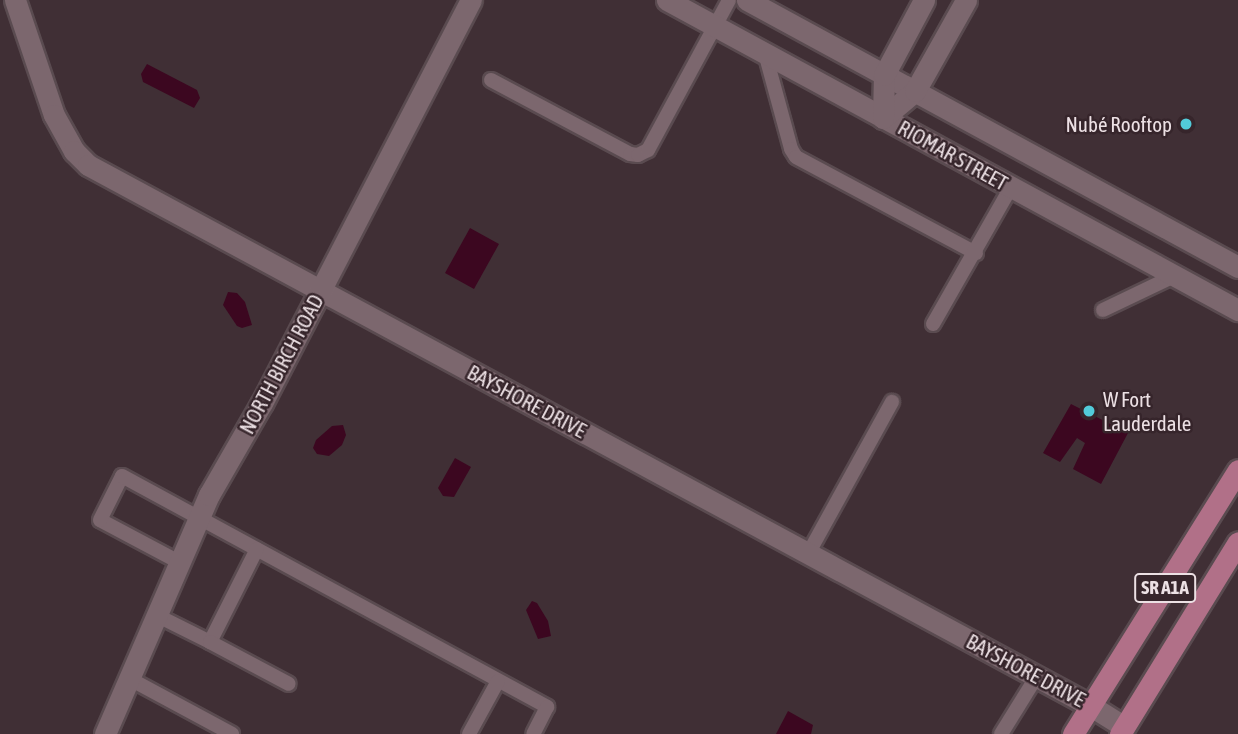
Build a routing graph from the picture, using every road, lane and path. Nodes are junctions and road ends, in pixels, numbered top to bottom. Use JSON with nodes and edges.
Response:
{"nodes":[{"id":1,"x":15,"y":0,"type":"edge"},
{"id":2,"x":471,"y":0,"type":"edge"},
{"id":3,"x":667,"y":0,"type":"edge"},
{"id":4,"x":729,"y":0,"type":"edge"},
{"id":5,"x":747,"y":0,"type":"edge"},
{"id":6,"x":924,"y":0,"type":"edge"},
{"id":7,"x":966,"y":0,"type":"edge"},
{"id":8,"x":715,"y":26,"type":"junction"},
{"id":9,"x":765,"y":53,"type":"junction"},
{"id":10,"x":884,"y":75,"type":"junction"},
{"id":11,"x":491,"y":80,"type":"dead end"},
{"id":12,"x":915,"y":92,"type":"junction"},
{"id":13,"x":883,"y":118,"type":"junction"},
{"id":14,"x":1011,"y":187,"type":"junction"},
{"id":15,"x":976,"y":253,"type":"junction"},
{"id":16,"x":1238,"y":267,"type":"edge"},
{"id":17,"x":1174,"y":276,"type":"junction"},
{"id":18,"x":321,"y":289,"type":"junction"},
{"id":19,"x":1103,"y":310,"type":"dead end"},
{"id":20,"x":1238,"y":310,"type":"edge"},
{"id":21,"x":933,"y":324,"type":"dead end"},
{"id":22,"x":892,"y":402,"type":"dead end"},
{"id":23,"x":1238,"y":470,"type":"edge"},
{"id":24,"x":199,"y":517,"type":"junction"},
{"id":25,"x":1238,"y":542,"type":"edge"},
{"id":26,"x":257,"y":548,"type":"junction"},
{"id":27,"x":808,"y":554,"type":"junction"},
{"id":28,"x":179,"y":562,"type":"junction"},
{"id":29,"x":156,"y":615,"type":"junction"},
{"id":30,"x":210,"y":642,"type":"junction"},
{"id":31,"x":1037,"y":677,"type":"junction"},
{"id":32,"x":130,"y":679,"type":"junction"},
{"id":33,"x":498,"y":681,"type":"junction"},
{"id":34,"x":289,"y":684,"type":"dead end"},
{"id":35,"x":1091,"y":706,"type":"junction"},
{"id":36,"x":1122,"y":730,"type":"edge"},
{"id":37,"x":106,"y":734,"type":"edge"},
{"id":38,"x":232,"y":734,"type":"edge"},
{"id":39,"x":470,"y":734,"type":"edge"},
{"id":40,"x":533,"y":734,"type":"edge"},
{"id":41,"x":1001,"y":734,"type":"edge"},
{"id":42,"x":1073,"y":734,"type":"edge"}],
"edges":[{"from":1,"to":18,"type":"street","name":"BAYSHORE DRIVE"},
{"from":2,"to":18,"type":"street","name":"NORTH BIRCH ROAD"},
{"from":3,"to":8,"type":"street","name":"RIOMAR STREET"},
{"from":4,"to":8,"type":"lane"},
{"from":5,"to":10,"type":"street","name":"RIOMAR STREET"},
{"from":6,"to":10,"type":"street"},
{"from":7,"to":12,"type":"street"},
{"from":8,"to":9,"type":"street","name":"RIOMAR STREET"},
{"from":8,"to":11,"type":"lane"},
{"from":9,"to":13,"type":"street","name":"RIOMAR STREET"},
{"from":9,"to":15,"type":"lane"},
{"from":10,"to":12,"type":"street","name":"RIOMAR STREET"},
{"from":10,"to":13,"type":"street"},
{"from":12,"to":13,"type":"street"},
{"from":12,"to":16,"type":"street","name":"RIOMAR STREET"},
{"from":13,"to":14,"type":"street","name":"RIOMAR STREET"},
{"from":14,"to":15,"type":"lane"},
{"from":14,"to":17,"type":"street","name":"RIOMAR STREET"},
{"from":15,"to":21,"type":"lane"},
{"from":17,"to":19,"type":"lane"},
{"from":17,"to":20,"type":"street","name":"RIOMAR STREET"},
{"from":18,"to":24,"type":"street","name":"NORTH BIRCH ROAD"},
{"from":18,"to":27,"type":"street","name":"BAYSHORE DRIVE"},
{"from":22,"to":27,"type":"lane"},
{"from":23,"to":35,"type":"main road","number":"SR A1A"},
{"from":24,"to":26,"type":"lane"},
{"from":24,"to":28,"type":"street","name":"NORTH BIRCH ROAD"},
{"from":24,"to":28,"type":"lane"},
{"from":25,"to":36,"type":"main road","number":"SR A1A"},
{"from":26,"to":30,"type":"lane"},
{"from":26,"to":33,"type":"lane"},
{"from":27,"to":31,"type":"street","name":"BAYSHORE DRIVE"},
{"from":28,"to":29,"type":"street","name":"NORTH BIRCH ROAD"},
{"from":29,"to":30,"type":"lane"},
{"from":29,"to":32,"type":"street","name":"NORTH BIRCH ROAD"},
{"from":30,"to":34,"type":"lane"},
{"from":31,"to":35,"type":"street","name":"BAYSHORE DRIVE"},
{"from":31,"to":41,"type":"lane"},
{"from":32,"to":37,"type":"street","name":"NORTH BIRCH ROAD"},
{"from":32,"to":38,"type":"lane"},
{"from":33,"to":39,"type":"lane"},
{"from":33,"to":40,"type":"lane"},
{"from":35,"to":36,"type":"street","name":"BAYSHORE DRIVE"},
{"from":35,"to":42,"type":"main road","number":"SR A1A"}]}
